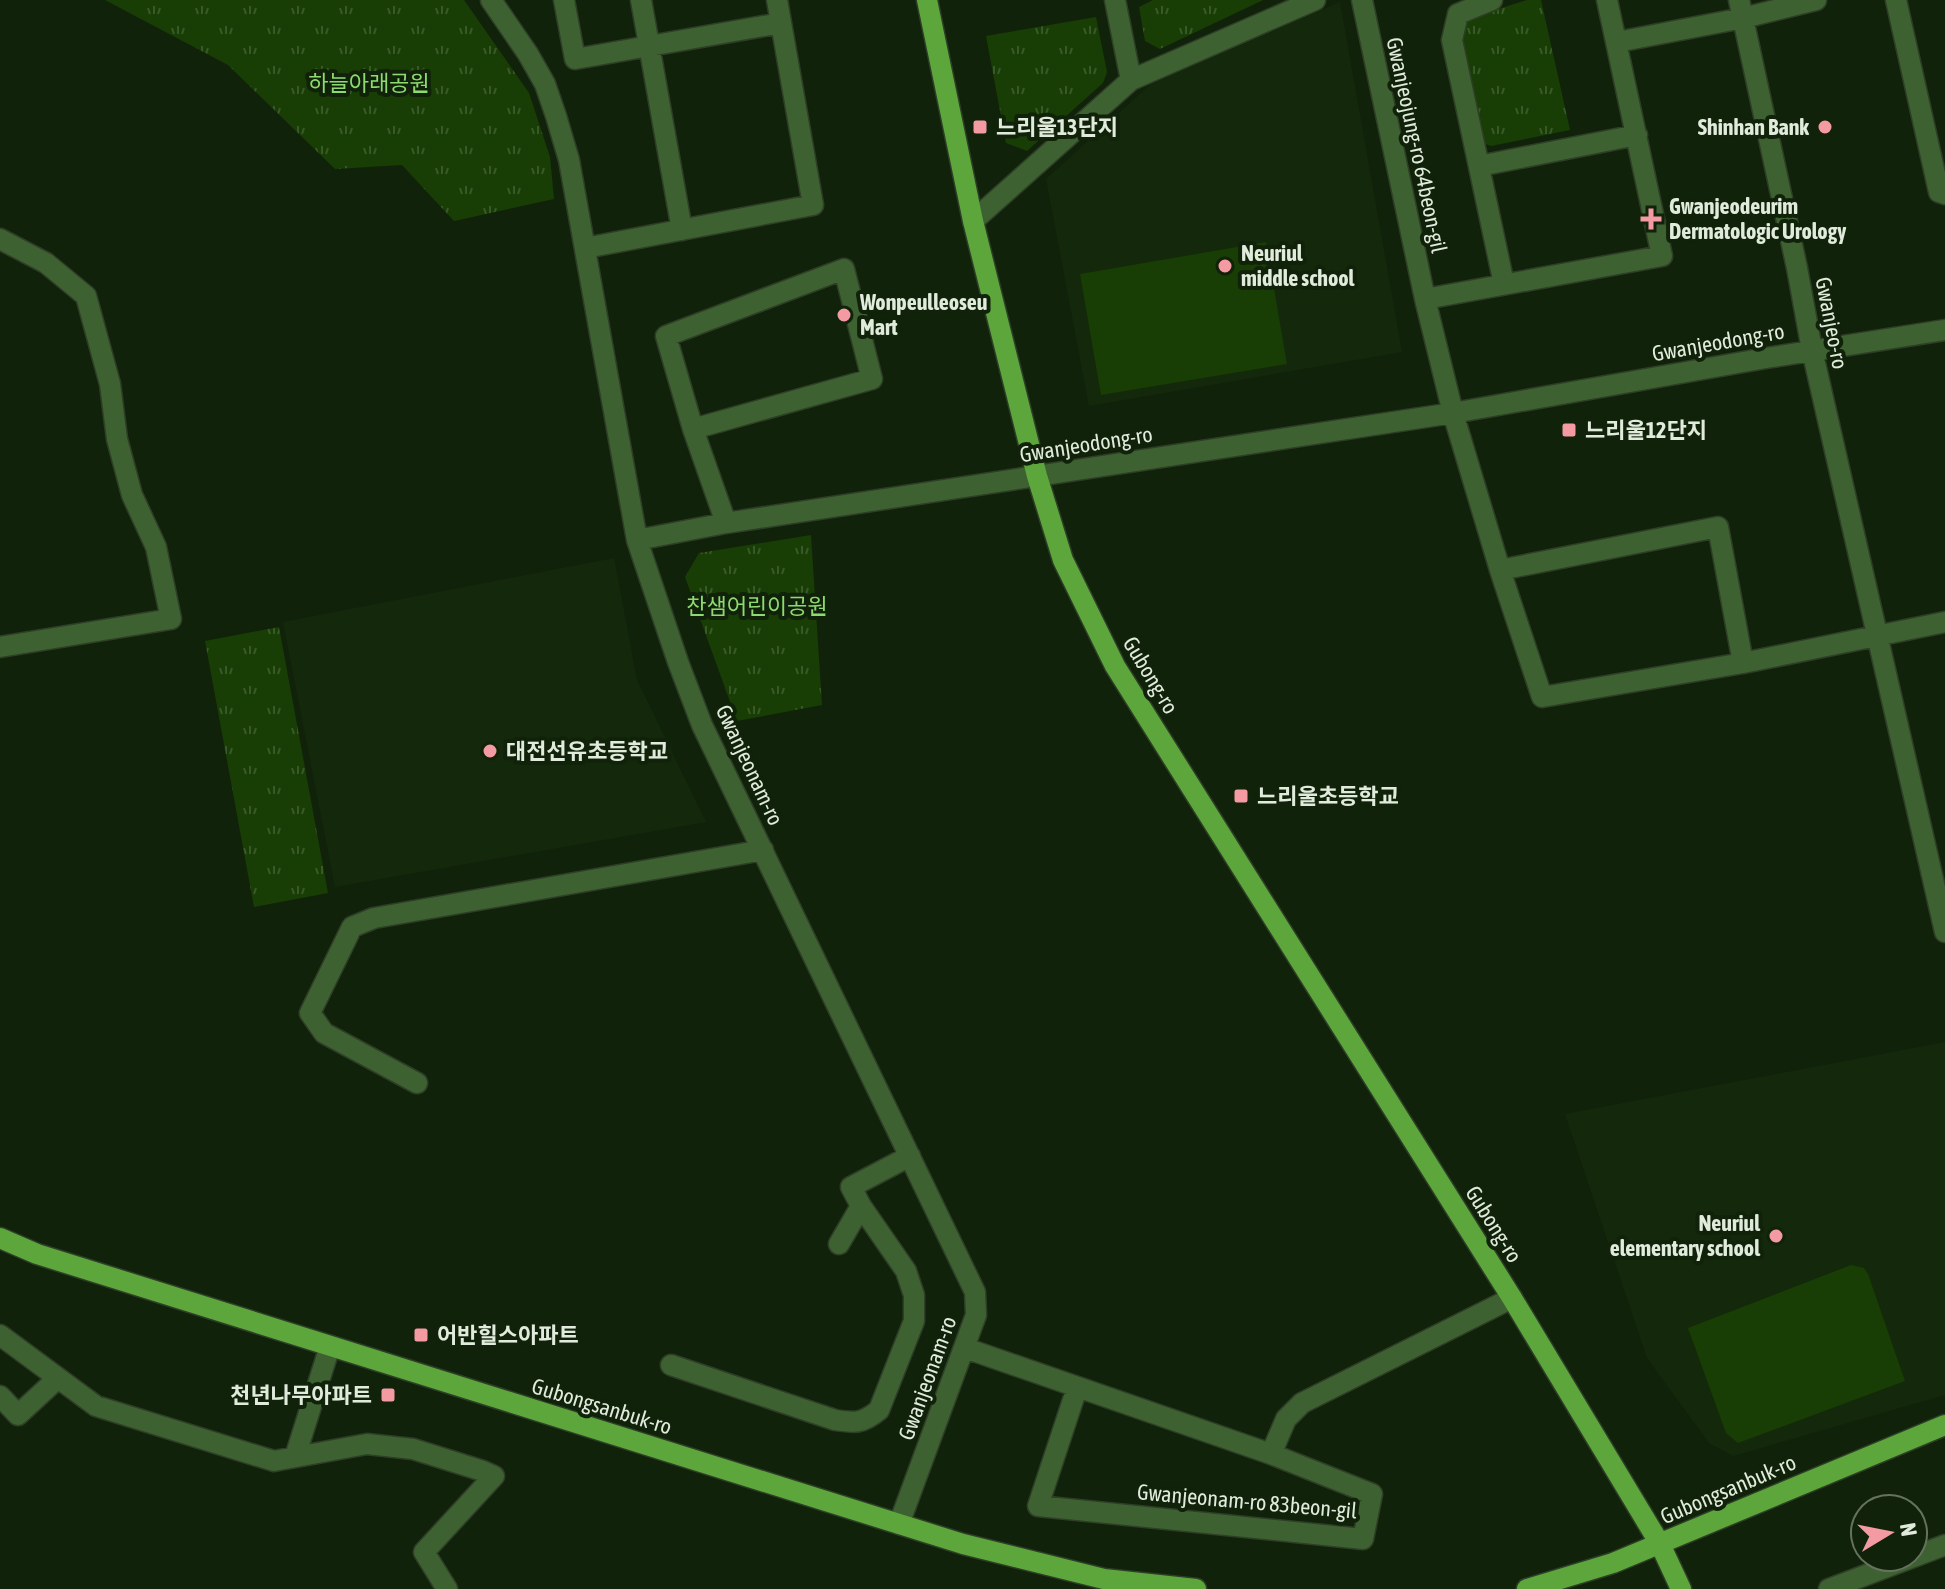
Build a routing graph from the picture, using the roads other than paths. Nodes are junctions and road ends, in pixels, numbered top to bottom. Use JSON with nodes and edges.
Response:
{"nodes":[{"id":1,"x":491,"y":0,"type":"edge"},
{"id":2,"x":564,"y":0,"type":"edge"},
{"id":3,"x":641,"y":0,"type":"edge"},
{"id":4,"x":777,"y":0,"type":"edge"},
{"id":5,"x":927,"y":0,"type":"edge"},
{"id":6,"x":1115,"y":0,"type":"edge"},
{"id":7,"x":1315,"y":0,"type":"edge"},
{"id":8,"x":1362,"y":0,"type":"edge"},
{"id":9,"x":1492,"y":0,"type":"edge"},
{"id":10,"x":1607,"y":0,"type":"edge"},
{"id":11,"x":1816,"y":0,"type":"edge"},
{"id":12,"x":1896,"y":0,"type":"edge"},
{"id":13,"x":1741,"y":9,"type":"edge"},
{"id":14,"x":781,"y":23,"type":"junction"},
{"id":15,"x":1617,"y":42,"type":"junction"},
{"id":16,"x":649,"y":46,"type":"junction"},
{"id":17,"x":1131,"y":80,"type":"junction"},
{"id":18,"x":1637,"y":135,"type":"junction"},
{"id":19,"x":1479,"y":166,"type":"junction"},
{"id":20,"x":1945,"y":194,"type":"edge"},
{"id":21,"x":973,"y":221,"type":"junction"},
{"id":22,"x":682,"y":230,"type":"junction"},
{"id":23,"x":0,"y":239,"type":"edge"},
{"id":24,"x":585,"y":248,"type":"junction"},
{"id":25,"x":1504,"y":284,"type":"junction"},
{"id":26,"x":1425,"y":299,"type":"junction"},
{"id":27,"x":1945,"y":330,"type":"edge"},
{"id":28,"x":1812,"y":350,"type":"junction"},
{"id":29,"x":1453,"y":413,"type":"junction"},
{"id":30,"x":693,"y":429,"type":"junction"},
{"id":31,"x":1037,"y":476,"type":"junction"},
{"id":32,"x":726,"y":523,"type":"junction"},
{"id":33,"x":637,"y":540,"type":"junction"},
{"id":34,"x":1500,"y":570,"type":"junction"},
{"id":35,"x":1945,"y":622,"type":"edge"},
{"id":36,"x":1878,"y":637,"type":"junction"},
{"id":37,"x":0,"y":647,"type":"edge"},
{"id":38,"x":1743,"y":663,"type":"junction"},
{"id":39,"x":763,"y":850,"type":"junction"},
{"id":40,"x":1945,"y":932,"type":"edge"},
{"id":41,"x":417,"y":1083,"type":"dead end"},
{"id":42,"x":910,"y":1156,"type":"junction"},
{"id":43,"x":861,"y":1206,"type":"junction"},
{"id":44,"x":0,"y":1238,"type":"edge"},
{"id":45,"x":839,"y":1244,"type":"dead end"},
{"id":46,"x":1512,"y":1298,"type":"junction"},
{"id":47,"x":0,"y":1335,"type":"edge"},
{"id":48,"x":330,"y":1346,"type":"junction"},
{"id":49,"x":965,"y":1348,"type":"junction"},
{"id":50,"x":671,"y":1365,"type":"dead end"},
{"id":51,"x":58,"y":1378,"type":"junction"},
{"id":52,"x":1077,"y":1388,"type":"junction"},
{"id":53,"x":0,"y":1396,"type":"edge"},
{"id":54,"x":1945,"y":1425,"type":"edge"},
{"id":55,"x":1271,"y":1454,"type":"junction"},
{"id":56,"x":295,"y":1457,"type":"junction"},
{"id":57,"x":899,"y":1524,"type":"junction"},
{"id":58,"x":1660,"y":1544,"type":"junction"},
{"id":59,"x":1945,"y":1545,"type":"edge"},
{"id":60,"x":447,"y":1589,"type":"edge"},
{"id":61,"x":1196,"y":1589,"type":"edge"},
{"id":62,"x":1527,"y":1589,"type":"edge"},
{"id":63,"x":1681,"y":1589,"type":"edge"},
{"id":64,"x":1829,"y":1589,"type":"edge"}],
"edges":[{"from":1,"to":24,"type":"street","name":"Gwanjeonam-ro"},
{"from":2,"to":16,"type":"street"},
{"from":3,"to":16,"type":"street"},
{"from":4,"to":14,"type":"street"},
{"from":5,"to":21,"type":"main road","name":"Gubong-ro"},
{"from":6,"to":17,"type":"street"},
{"from":7,"to":17,"type":"street"},
{"from":8,"to":26,"type":"street","name":"Gwanjeojung-ro 64beon-gil"},
{"from":9,"to":19,"type":"street"},
{"from":10,"to":15,"type":"street"},
{"from":11,"to":13,"type":"street"},
{"from":12,"to":20,"type":"street"},
{"from":13,"to":15,"type":"street"},
{"from":13,"to":28,"type":"street","name":"Gwanjeo-ro"},
{"from":14,"to":16,"type":"street"},
{"from":14,"to":22,"type":"street"},
{"from":15,"to":18,"type":"street"},
{"from":16,"to":22,"type":"street"},
{"from":17,"to":21,"type":"street"},
{"from":18,"to":19,"type":"street"},
{"from":18,"to":25,"type":"street"},
{"from":19,"to":25,"type":"street"},
{"from":21,"to":31,"type":"main road","name":"Gubong-ro"},
{"from":22,"to":24,"type":"street"},
{"from":23,"to":37,"type":"street"},
{"from":24,"to":33,"type":"street","name":"Gwanjeonam-ro"},
{"from":25,"to":26,"type":"street"},
{"from":26,"to":29,"type":"street","name":"Gwanjeojung-ro 64beon-gil"},
{"from":27,"to":28,"type":"street","name":"Gwanjeodong-ro"},
{"from":28,"to":29,"type":"street","name":"Gwanjeodong-ro"},
{"from":28,"to":36,"type":"street","name":"Gwanjeo-ro"},
{"from":29,"to":31,"type":"street","name":"Gwanjeodong-ro"},
{"from":29,"to":34,"type":"street"},
{"from":30,"to":30,"type":"street"},
{"from":30,"to":32,"type":"street"},
{"from":31,"to":32,"type":"street","name":"Gwanjeodong-ro"},
{"from":31,"to":46,"type":"main road","name":"Gubong-ro"},
{"from":32,"to":33,"type":"street","name":"Gwanjeodong-ro"},
{"from":33,"to":39,"type":"street","name":"Gwanjeonam-ro"},
{"from":34,"to":38,"type":"street"},
{"from":34,"to":38,"type":"street"},
{"from":35,"to":36,"type":"street"},
{"from":36,"to":38,"type":"street"},
{"from":36,"to":40,"type":"street","name":"Gwanjeo-ro"},
{"from":39,"to":41,"type":"street"},
{"from":39,"to":42,"type":"street","name":"Gwanjeonam-ro"},
{"from":42,"to":43,"type":"street"},
{"from":42,"to":49,"type":"street","name":"Gwanjeonam-ro"},
{"from":43,"to":45,"type":"street"},
{"from":43,"to":50,"type":"street"},
{"from":44,"to":48,"type":"main road","name":"Gubongsanbuk-ro"},
{"from":46,"to":55,"type":"street","name":"Gubong-ro"},
{"from":46,"to":58,"type":"main road","name":"Gubong-ro"},
{"from":47,"to":51,"type":"street"},
{"from":48,"to":56,"type":"street"},
{"from":48,"to":57,"type":"main road","name":"Gubongsanbuk-ro"},
{"from":49,"to":52,"type":"street","name":"Gwanjeonam-ro 83beon-gil"},
{"from":49,"to":57,"type":"street","name":"Gwanjeonam-ro"},
{"from":51,"to":53,"type":"street"},
{"from":51,"to":56,"type":"street"},
{"from":52,"to":55,"type":"street","name":"Gwanjeonam-ro 83beon-gil"},
{"from":52,"to":55,"type":"street","name":"Gwanjeonam-ro 83beon-gil"},
{"from":54,"to":58,"type":"main road","name":"Gubongsanbuk-ro"},
{"from":56,"to":60,"type":"street"},
{"from":57,"to":61,"type":"main road","name":"Gubongsanbuk-ro"},
{"from":58,"to":62,"type":"main road","name":"Gubongsanbuk-ro"},
{"from":58,"to":63,"type":"main road","name":"Gubong-ro"},
{"from":59,"to":64,"type":"street"}]}
